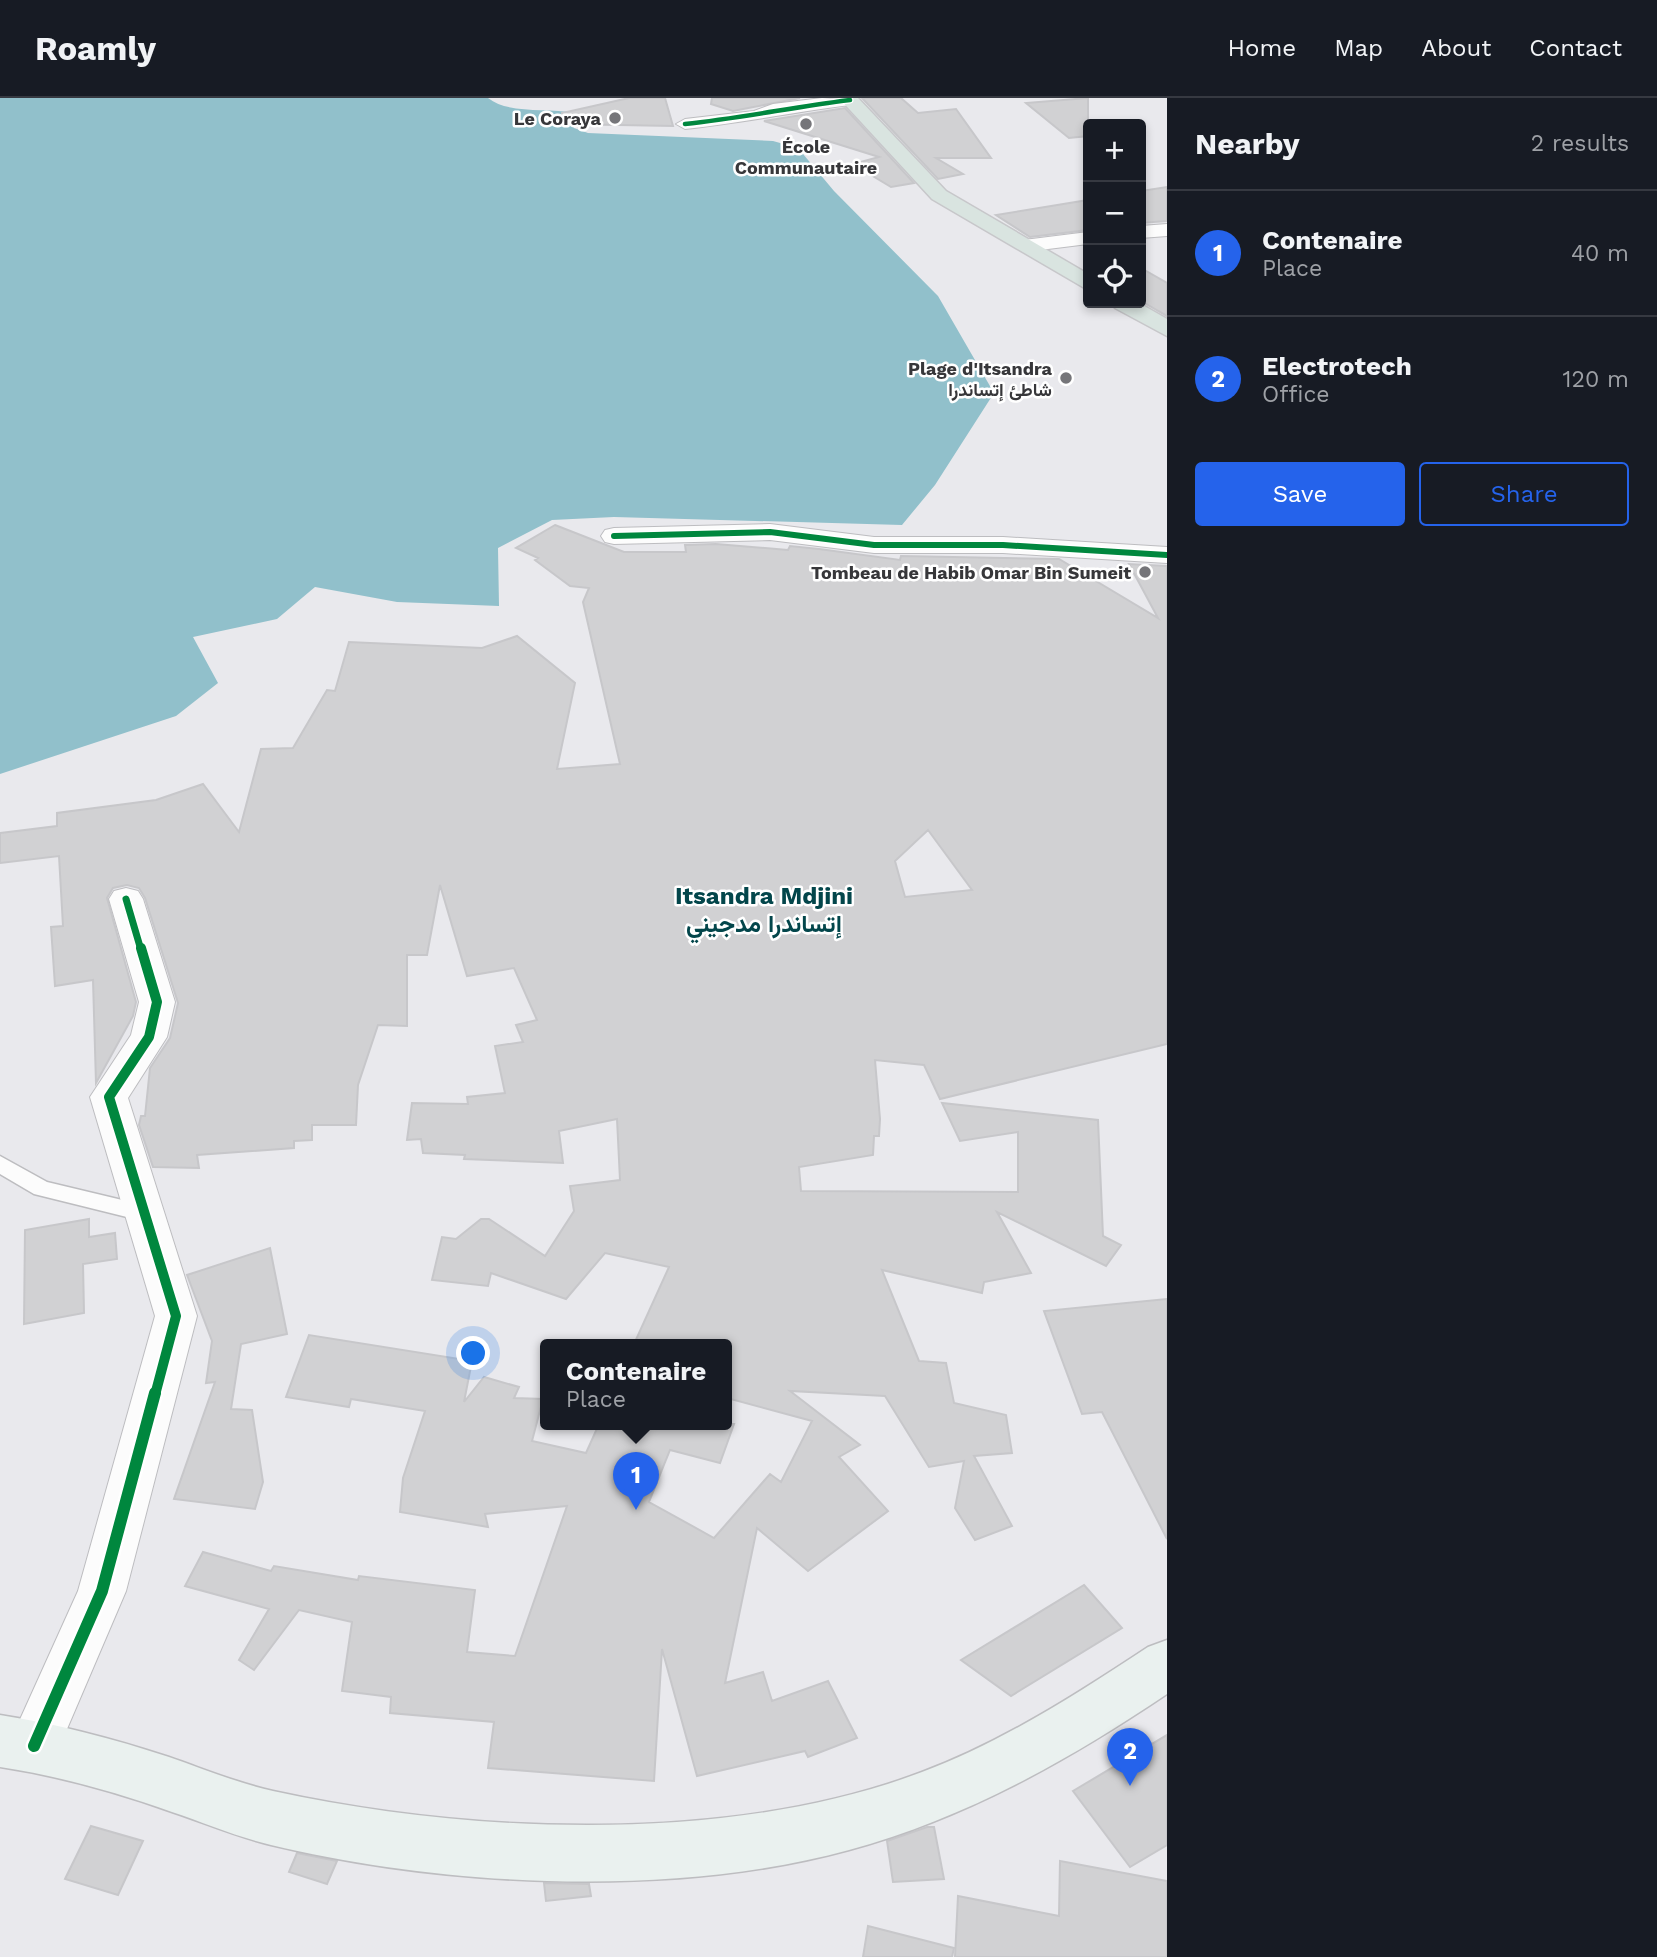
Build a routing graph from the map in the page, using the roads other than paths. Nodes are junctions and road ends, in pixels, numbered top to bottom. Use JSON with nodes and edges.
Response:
{"nodes":[{"id":1,"x":849,"y":99,"type":"edge"},
{"id":2,"x":685,"y":124,"type":"dead end"},
{"id":3,"x":1167,"y":230,"type":"edge"},
{"id":4,"x":1146,"y":232,"type":"edge"},
{"id":5,"x":1083,"y":239,"type":"edge"},
{"id":6,"x":1024,"y":246,"type":"junction"},
{"id":7,"x":1083,"y":280,"type":"edge"},
{"id":8,"x":1131,"y":308,"type":"edge"},
{"id":9,"x":1167,"y":329,"type":"edge"},
{"id":10,"x":614,"y":536,"type":"dead end"},
{"id":11,"x":1167,"y":555,"type":"edge"},
{"id":12,"x":126,"y":900,"type":"dead end"},
{"id":13,"x":0,"y":1164,"type":"edge"},
{"id":14,"x":143,"y":1213,"type":"junction"},
{"id":15,"x":1167,"y":1664,"type":"edge"},
{"id":16,"x":17,"y":1743,"type":"edge"}],
"edges":[{"from":1,"to":2,"type":"street"},
{"from":1,"to":6,"type":"main road"},
{"from":3,"to":4,"type":"street"},
{"from":5,"to":6,"type":"street"},
{"from":6,"to":7,"type":"main road"},
{"from":8,"to":9,"type":"main road"},
{"from":10,"to":11,"type":"street"},
{"from":12,"to":14,"type":"street"},
{"from":13,"to":14,"type":"lane"},
{"from":14,"to":16,"type":"street"},
{"from":15,"to":16,"type":"main road"}]}
